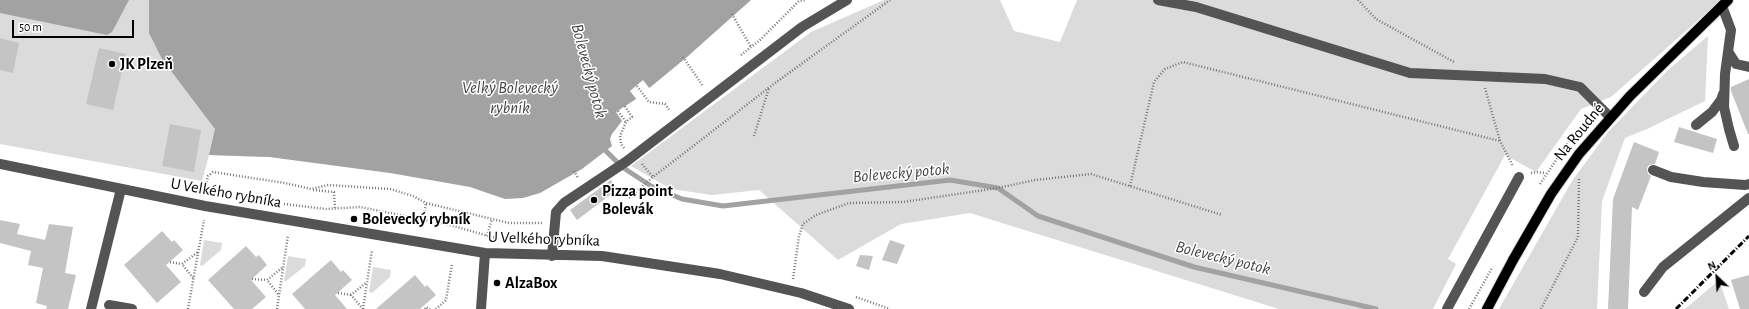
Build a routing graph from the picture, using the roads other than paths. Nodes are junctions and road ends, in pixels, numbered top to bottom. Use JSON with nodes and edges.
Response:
{"nodes":[{"id":1,"x":847,"y":0,"type":"edge"},
{"id":2,"x":1158,"y":0,"type":"edge"},
{"id":3,"x":1725,"y":3,"type":"edge"},
{"id":4,"x":1729,"y":53,"type":"junction"},
{"id":5,"x":1749,"y":67,"type":"edge"},
{"id":6,"x":1724,"y":90,"type":"junction"},
{"id":7,"x":1610,"y":118,"type":"junction"},
{"id":8,"x":1696,"y":125,"type":"dead end"},
{"id":9,"x":1734,"y":146,"type":"dead end"},
{"id":10,"x":0,"y":164,"type":"edge"},
{"id":11,"x":1653,"y":170,"type":"dead end"},
{"id":12,"x":1519,"y":177,"type":"road end"},
{"id":13,"x":1749,"y":184,"type":"edge"},
{"id":14,"x":121,"y":189,"type":"junction"},
{"id":15,"x":1749,"y":198,"type":"edge"},
{"id":16,"x":485,"y":253,"type":"junction"},
{"id":17,"x":552,"y":256,"type":"junction"},
{"id":18,"x":1644,"y":292,"type":"dead end"},
{"id":19,"x":109,"y":305,"type":"dead end"},
{"id":20,"x":91,"y":309,"type":"edge"},
{"id":21,"x":132,"y":309,"type":"edge"},
{"id":22,"x":481,"y":309,"type":"edge"},
{"id":23,"x":849,"y":309,"type":"edge"},
{"id":24,"x":1447,"y":309,"type":"edge"},
{"id":25,"x":1487,"y":309,"type":"edge"}],
"edges":[{"from":1,"to":17,"type":"street","name":"U Velkého rybníka"},
{"from":2,"to":7,"type":"street"},
{"from":3,"to":4,"type":"street"},
{"from":3,"to":7,"type":"main road","name":"Na Roudné"},
{"from":4,"to":5,"type":"street"},
{"from":4,"to":6,"type":"street"},
{"from":6,"to":8,"type":"street"},
{"from":6,"to":9,"type":"street"},
{"from":7,"to":25,"type":"main road","name":"Na Roudné"},
{"from":10,"to":14,"type":"street","name":"U Velkého rybníka"},
{"from":11,"to":13,"type":"street"},
{"from":12,"to":24,"type":"street"},
{"from":14,"to":16,"type":"street","name":"U Velkého rybníka"},
{"from":14,"to":20,"type":"street"},
{"from":15,"to":18,"type":"street"},
{"from":16,"to":17,"type":"street","name":"U Velkého rybníka"},
{"from":16,"to":22,"type":"street"},
{"from":17,"to":23,"type":"street","name":"U Velkého rybníka"},
{"from":19,"to":21,"type":"street"}]}
